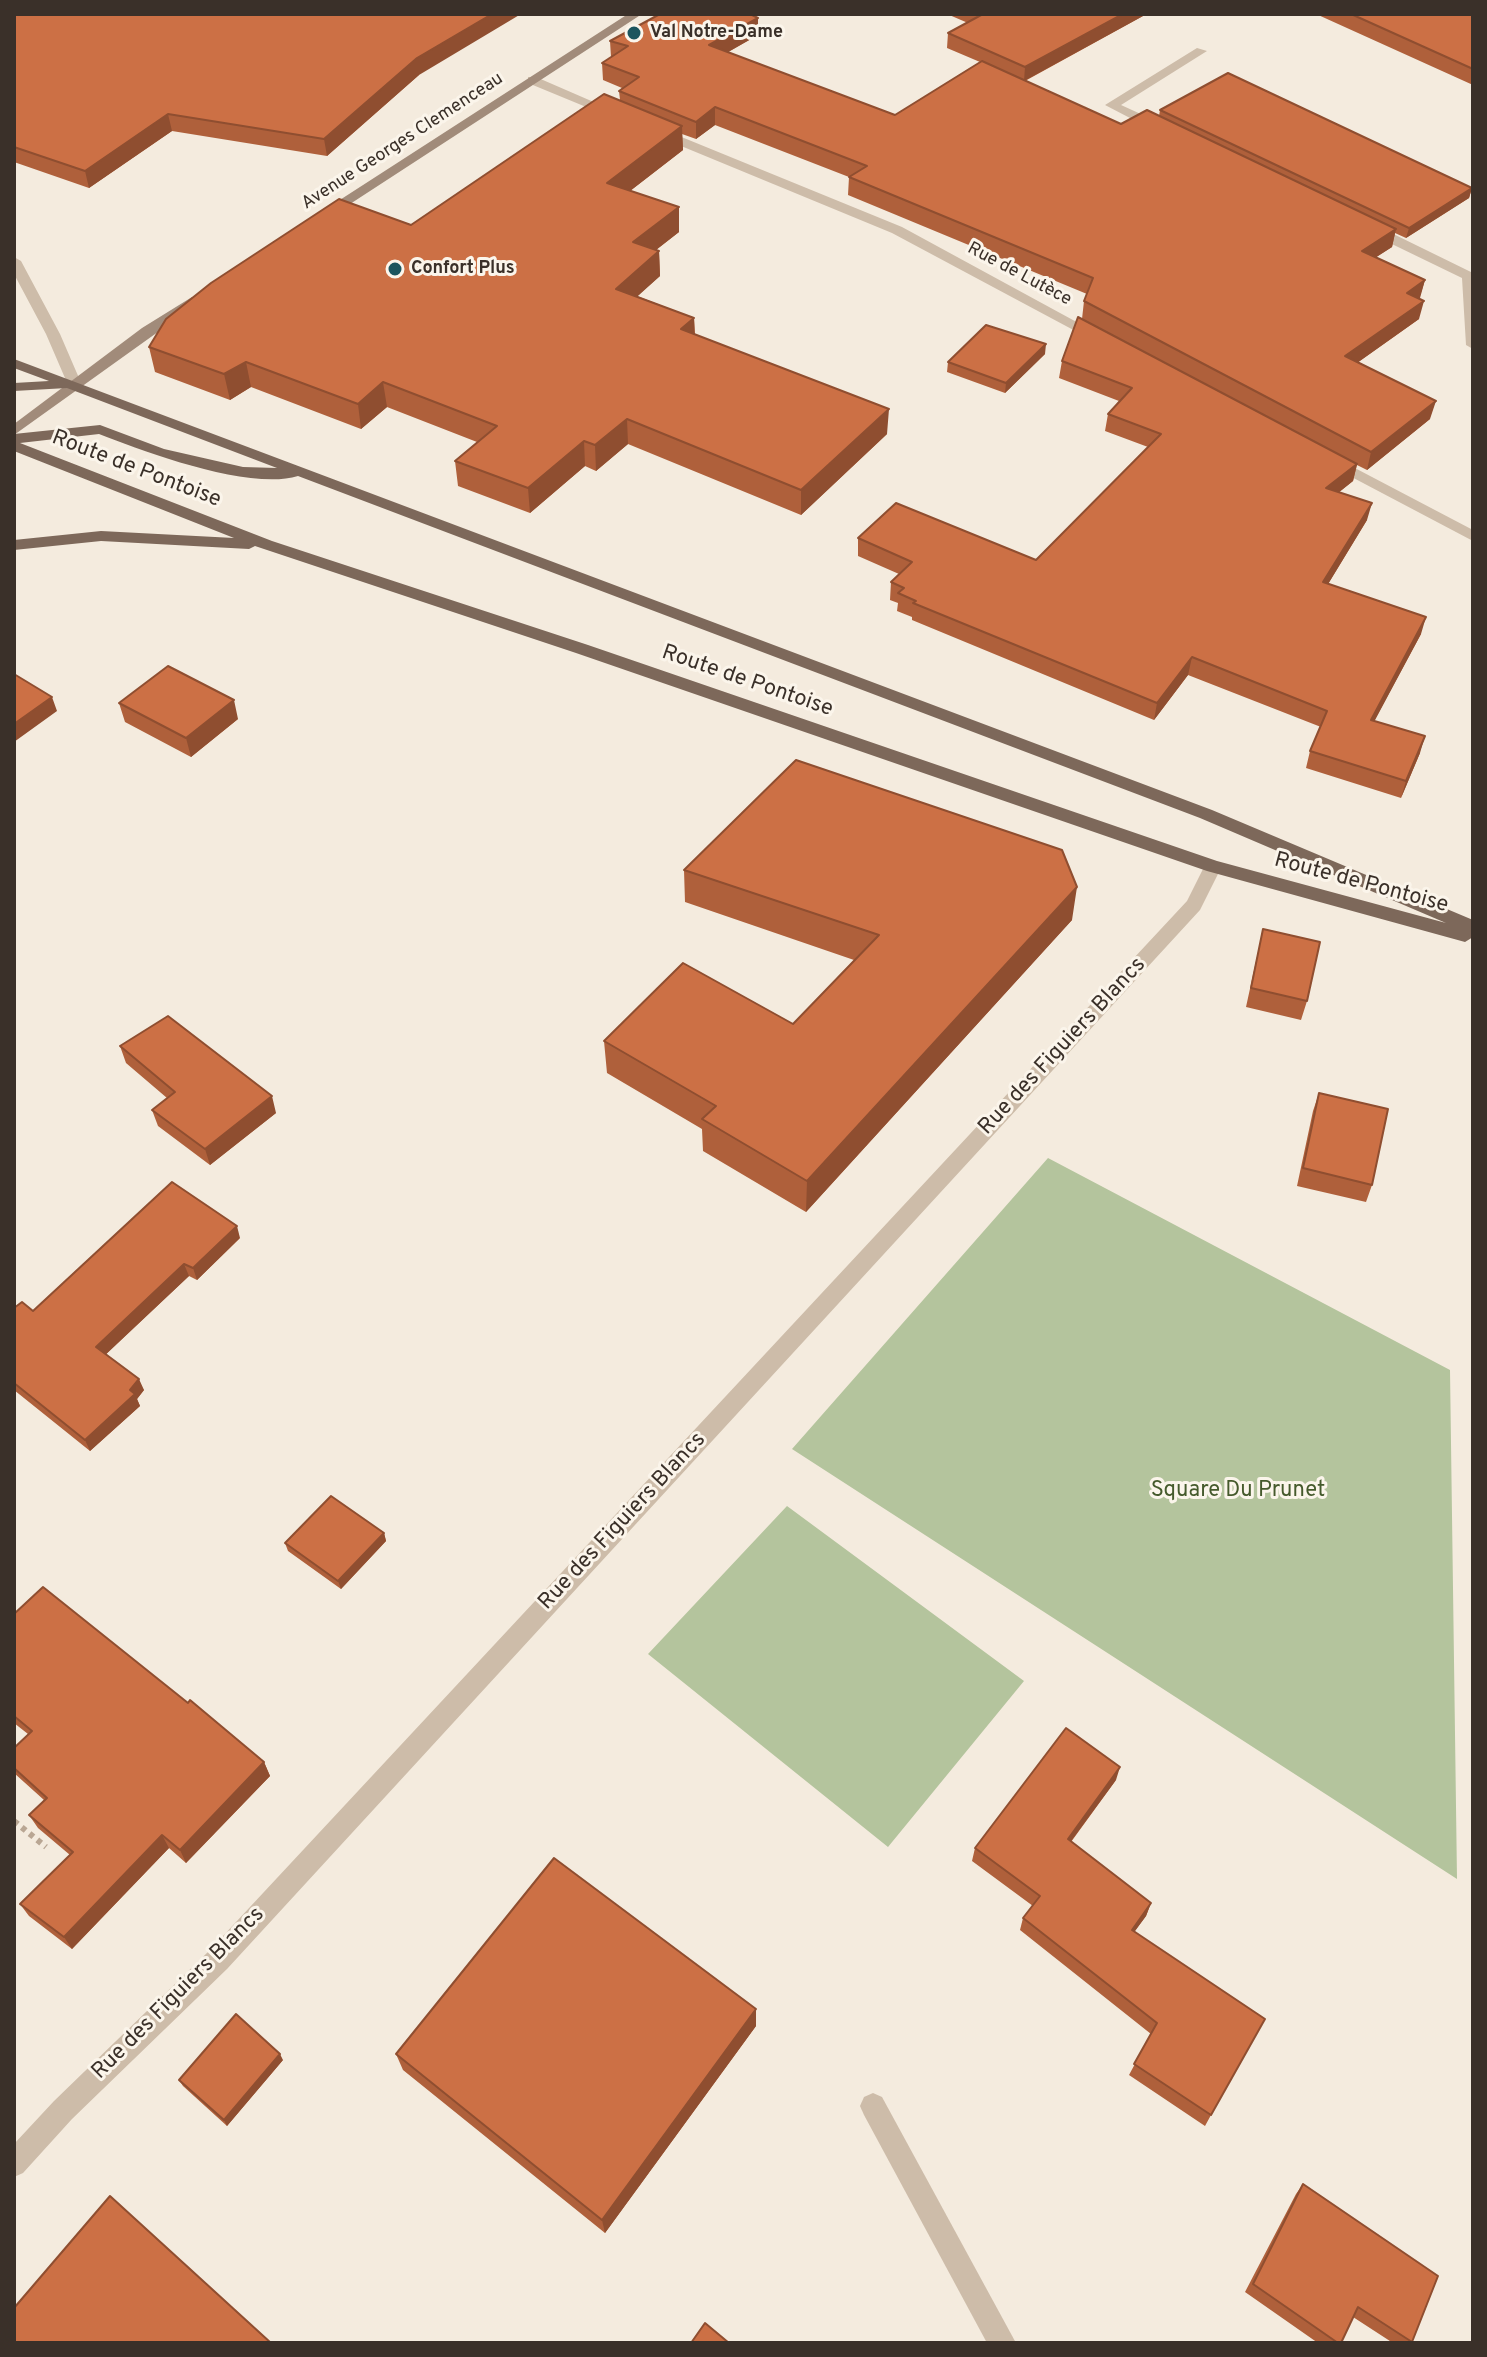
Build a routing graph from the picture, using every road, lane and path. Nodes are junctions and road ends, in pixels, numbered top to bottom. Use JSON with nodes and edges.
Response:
{"nodes":[{"id":1,"x":636,"y":14,"type":"edge"},
{"id":2,"x":1201,"y":51,"type":"dead end"},
{"id":3,"x":532,"y":80,"type":"junction"},
{"id":4,"x":634,"y":122,"type":"edge"},
{"id":5,"x":649,"y":128,"type":"edge"},
{"id":6,"x":1168,"y":132,"type":"edge"},
{"id":7,"x":315,"y":221,"type":"edge"},
{"id":8,"x":1355,"y":221,"type":"edge"},
{"id":9,"x":14,"y":261,"type":"edge"},
{"id":10,"x":199,"y":297,"type":"edge"},
{"id":11,"x":1108,"y":342,"type":"edge"},
{"id":12,"x":1473,"y":345,"type":"edge"},
{"id":13,"x":14,"y":363,"type":"edge"},
{"id":14,"x":75,"y":385,"type":"junction"},
{"id":15,"x":14,"y":387,"type":"edge"},
{"id":16,"x":14,"y":431,"type":"edge"},
{"id":17,"x":14,"y":439,"type":"edge"},
{"id":18,"x":14,"y":446,"type":"edge"},
{"id":19,"x":1318,"y":454,"type":"edge"},
{"id":20,"x":308,"y":473,"type":"junction"},
{"id":21,"x":1473,"y":536,"type":"edge"},
{"id":22,"x":14,"y":545,"type":"edge"},
{"id":23,"x":266,"y":545,"type":"junction"},
{"id":24,"x":1213,"y":866,"type":"junction"},
{"id":25,"x":1473,"y":927,"type":"edge"},
{"id":26,"x":1473,"y":937,"type":"edge"},
{"id":27,"x":14,"y":1821,"type":"edge"},
{"id":28,"x":46,"y":1847,"type":"edge"},
{"id":29,"x":873,"y":2106,"type":"dead end"},
{"id":30,"x":14,"y":2164,"type":"edge"},
{"id":31,"x":1002,"y":2343,"type":"edge"}],
"edges":[{"from":1,"to":3,"type":"main road","name":"Avenue Georges Clemenceau"},
{"from":2,"to":6,"type":"street"},
{"from":3,"to":4,"type":"street"},
{"from":3,"to":7,"type":"main road","name":"Avenue Georges Clemenceau"},
{"from":5,"to":11,"type":"street","name":"Rue de Lutèce"},
{"from":8,"to":12,"type":"street"},
{"from":9,"to":14,"type":"street"},
{"from":10,"to":14,"type":"main road"},
{"from":13,"to":14,"type":"main road","name":"Route de Pontoise"},
{"from":14,"to":15,"type":"main road"},
{"from":14,"to":16,"type":"main road"},
{"from":14,"to":20,"type":"main road","name":"Route de Pontoise"},
{"from":17,"to":20,"type":"main road"},
{"from":18,"to":23,"type":"main road","name":"Route de Pontoise"},
{"from":19,"to":21,"type":"street"},
{"from":20,"to":25,"type":"main road","name":"Route de Pontoise"},
{"from":22,"to":23,"type":"main road"},
{"from":23,"to":24,"type":"main road","name":"Route de Pontoise"},
{"from":24,"to":26,"type":"main road","name":"Route de Pontoise"},
{"from":24,"to":30,"type":"street","name":"Rue des Figuiers Blancs"},
{"from":27,"to":28,"type":"path"},
{"from":29,"to":31,"type":"street"}]}
